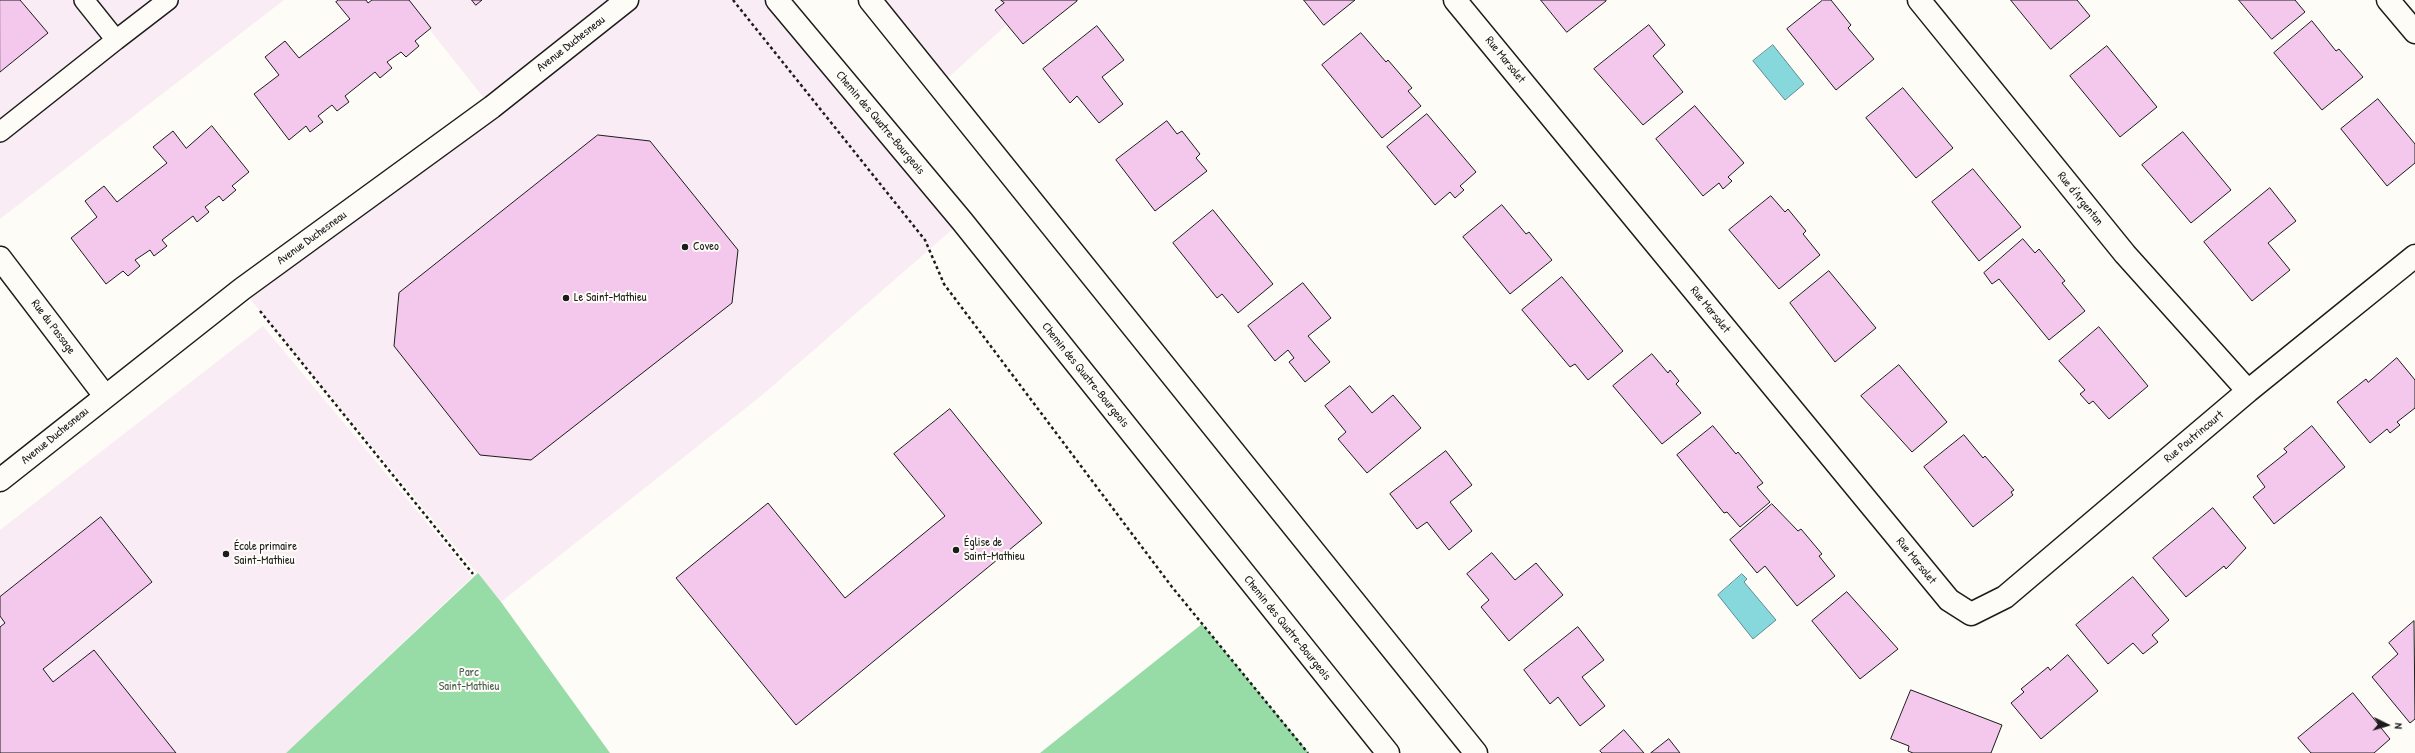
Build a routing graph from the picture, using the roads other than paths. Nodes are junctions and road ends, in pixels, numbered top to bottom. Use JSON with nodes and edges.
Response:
{"nodes":[{"id":1,"x":84,"y":0,"type":"edge"},
{"id":2,"x":168,"y":0,"type":"edge"},
{"id":3,"x":627,"y":0,"type":"edge"},
{"id":4,"x":777,"y":0,"type":"edge"},
{"id":5,"x":870,"y":0,"type":"edge"},
{"id":6,"x":1455,"y":0,"type":"edge"},
{"id":7,"x":1919,"y":0,"type":"edge"},
{"id":8,"x":2388,"y":0,"type":"edge"},
{"id":9,"x":2415,"y":32,"type":"edge"},
{"id":10,"x":116,"y":40,"type":"junction"},
{"id":11,"x":0,"y":132,"type":"edge"},
{"id":12,"x":2415,"y":256,"type":"edge"},
{"id":13,"x":0,"y":258,"type":"edge"},
{"id":14,"x":2248,"y":391,"type":"junction"},
{"id":15,"x":105,"y":396,"type":"junction"},
{"id":16,"x":0,"y":480,"type":"edge"},
{"id":17,"x":1971,"y":614,"type":"joint"},
{"id":18,"x":1388,"y":753,"type":"edge"},
{"id":19,"x":1476,"y":753,"type":"edge"}],
"edges":[{"from":1,"to":10,"type":"lane"},
{"from":2,"to":10,"type":"lane"},
{"from":3,"to":15,"type":"street","name":"Avenue Duchesneau"},
{"from":4,"to":18,"type":"street","name":"Chemin des Quatre-Bourgeois"},
{"from":5,"to":19,"type":"street"},
{"from":6,"to":17,"type":"street","name":"Rue Marsolet"},
{"from":7,"to":14,"type":"street","name":"Rue d'Argentan"},
{"from":8,"to":9,"type":"street"},
{"from":10,"to":11,"type":"lane"},
{"from":12,"to":14,"type":"street","name":"Rue Poutrincourt"},
{"from":13,"to":15,"type":"street","name":"Rue du Passage"},
{"from":14,"to":17,"type":"street","name":"Rue Poutrincourt"},
{"from":15,"to":16,"type":"street","name":"Avenue Duchesneau"}]}
